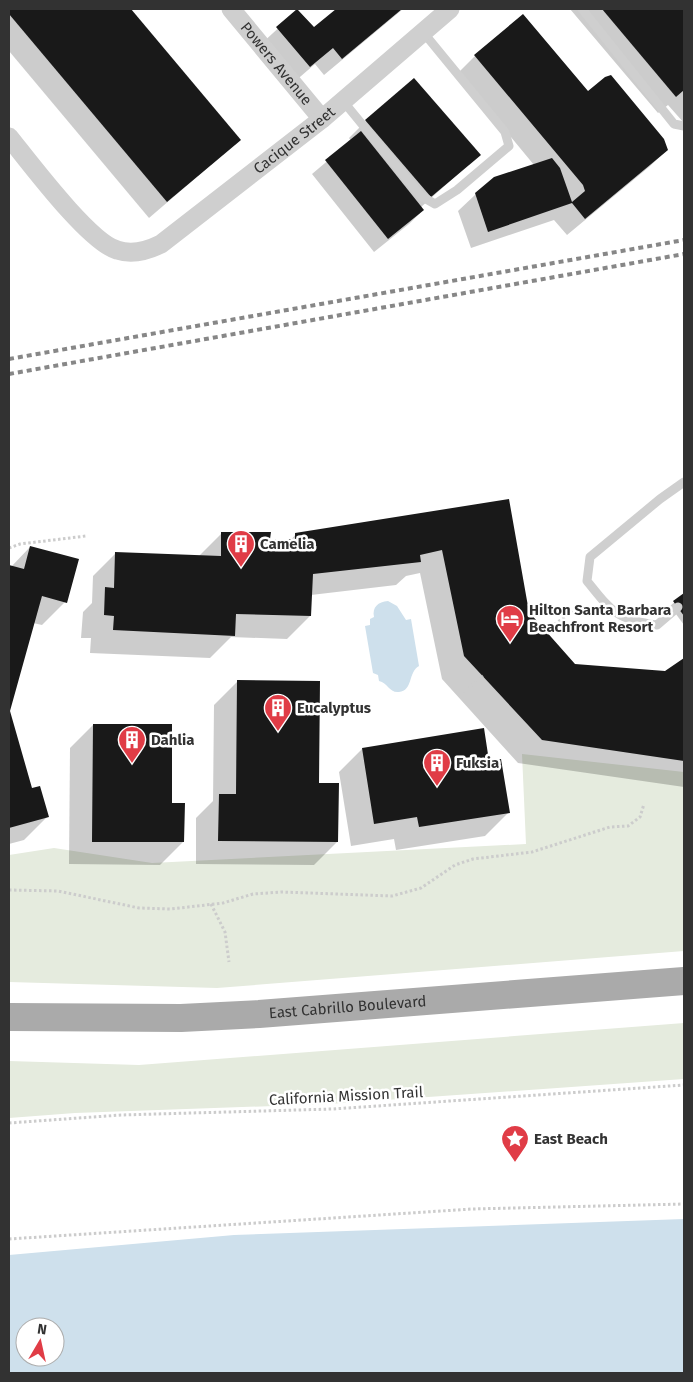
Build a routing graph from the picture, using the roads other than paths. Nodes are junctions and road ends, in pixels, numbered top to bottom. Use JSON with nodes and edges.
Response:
{"nodes":[{"id":1,"x":231,"y":9,"type":"edge"},
{"id":2,"x":450,"y":9,"type":"edge"},
{"id":3,"x":582,"y":9,"type":"edge"},
{"id":4,"x":423,"y":32,"type":"junction"},
{"id":5,"x":343,"y":101,"type":"junction"},
{"id":6,"x":322,"y":119,"type":"junction"},
{"id":7,"x":684,"y":126,"type":"edge"},
{"id":8,"x":9,"y":137,"type":"edge"},
{"id":9,"x":684,"y":482,"type":"edge"},
{"id":10,"x":678,"y":607,"type":"dead end"},
{"id":11,"x":684,"y":981,"type":"edge"},
{"id":12,"x":9,"y":1017,"type":"edge"}],
"edges":[{"from":1,"to":6,"type":"street","name":"Powers Avenue"},
{"from":2,"to":4,"type":"street","name":"Cacique Street"},
{"from":3,"to":7,"type":"lane"},
{"from":4,"to":5,"type":"street","name":"Cacique Street"},
{"from":4,"to":5,"type":"lane"},
{"from":5,"to":6,"type":"street","name":"Cacique Street"},
{"from":6,"to":8,"type":"street","name":"Cacique Street"},
{"from":9,"to":10,"type":"lane"},
{"from":11,"to":12,"type":"main road","name":"East Cabrillo Boulevard"}]}
